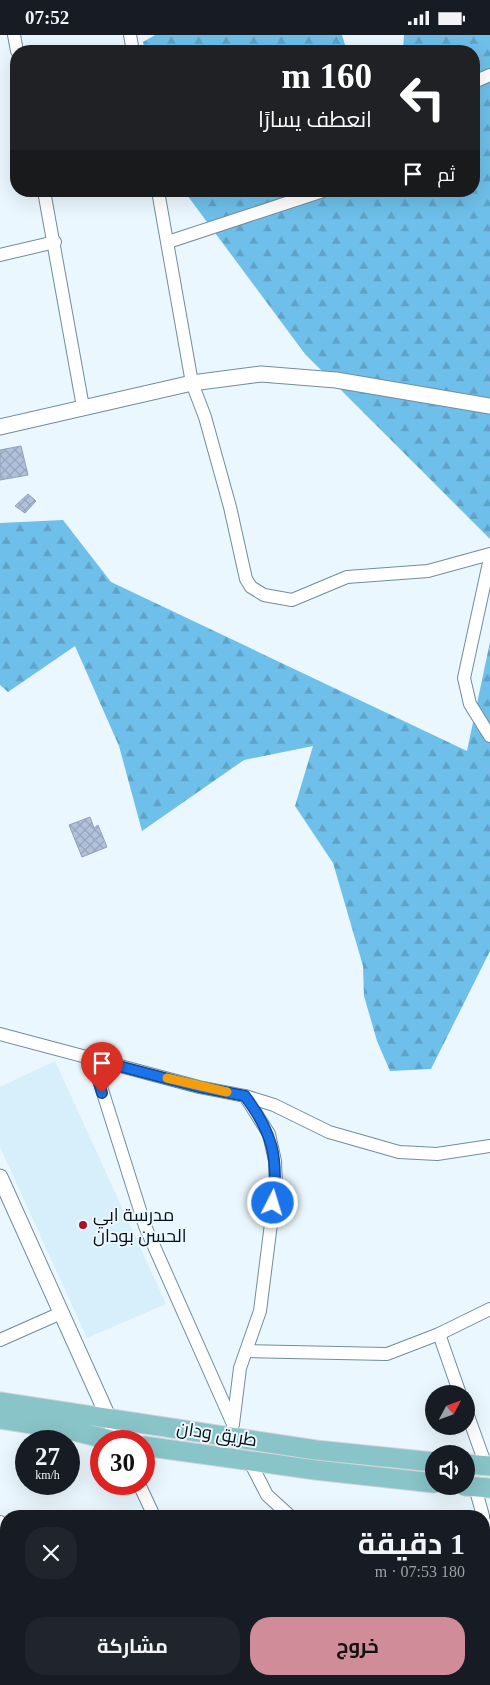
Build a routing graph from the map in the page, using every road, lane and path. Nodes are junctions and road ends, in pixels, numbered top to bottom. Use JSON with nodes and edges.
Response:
{"nodes":[{"id":1,"x":45,"y":197,"type":"edge"},
{"id":2,"x":159,"y":197,"type":"edge"},
{"id":3,"x":305,"y":197,"type":"edge"},
{"id":4,"x":54,"y":242,"type":"junction"},
{"id":5,"x":168,"y":242,"type":"junction"},
{"id":6,"x":0,"y":255,"type":"edge"},
{"id":7,"x":192,"y":383,"type":"junction"},
{"id":8,"x":490,"y":406,"type":"edge"},
{"id":9,"x":83,"y":407,"type":"junction"},
{"id":10,"x":0,"y":427,"type":"edge"},
{"id":11,"x":490,"y":556,"type":"edge"},
{"id":12,"x":490,"y":736,"type":"edge"},
{"id":13,"x":0,"y":1034,"type":"edge"},
{"id":14,"x":92,"y":1059,"type":"junction"},
{"id":15,"x":245,"y":1096,"type":"junction"},
{"id":16,"x":490,"y":1147,"type":"edge"},
{"id":17,"x":0,"y":1177,"type":"edge"},
{"id":18,"x":490,"y":1309,"type":"edge"},
{"id":19,"x":61,"y":1313,"type":"junction"},
{"id":20,"x":439,"y":1334,"type":"junction"},
{"id":21,"x":0,"y":1340,"type":"edge"},
{"id":22,"x":247,"y":1351,"type":"junction"},
{"id":23,"x":457,"y":1385,"type":"edge"},
{"id":24,"x":1,"y":1415,"type":"edge"},
{"id":25,"x":109,"y":1417,"type":"junction"},
{"id":26,"x":114,"y":1430,"type":"edge"},
{"id":27,"x":475,"y":1430,"type":"edge"},
{"id":28,"x":233,"y":1431,"type":"junction"},
{"id":29,"x":90,"y":1435,"type":"edge"},
{"id":30,"x":155,"y":1447,"type":"edge"},
{"id":31,"x":487,"y":1457,"type":"edge"},
{"id":32,"x":249,"y":1460,"type":"junction"},
{"id":33,"x":425,"y":1461,"type":"edge"},
{"id":34,"x":475,"y":1461,"type":"edge"},
{"id":35,"x":425,"y":1482,"type":"edge"},
{"id":36,"x":477,"y":1487,"type":"edge"},
{"id":37,"x":144,"y":1495,"type":"edge"},
{"id":38,"x":151,"y":1510,"type":"edge"},
{"id":39,"x":283,"y":1510,"type":"edge"},
{"id":40,"x":482,"y":1510,"type":"edge"}],
"edges":[{"from":1,"to":4,"type":"street"},
{"from":2,"to":5,"type":"street"},
{"from":3,"to":5,"type":"street"},
{"from":4,"to":6,"type":"street"},
{"from":4,"to":9,"type":"street"},
{"from":5,"to":7,"type":"street"},
{"from":7,"to":8,"type":"street"},
{"from":7,"to":9,"type":"street"},
{"from":7,"to":11,"type":"street"},
{"from":9,"to":10,"type":"street"},
{"from":11,"to":12,"type":"street"},
{"from":13,"to":14,"type":"street"},
{"from":14,"to":15,"type":"street"},
{"from":14,"to":28,"type":"street"},
{"from":15,"to":16,"type":"street"},
{"from":15,"to":22,"type":"street"},
{"from":17,"to":19,"type":"street"},
{"from":18,"to":20,"type":"street"},
{"from":19,"to":21,"type":"street"},
{"from":19,"to":25,"type":"street"},
{"from":20,"to":22,"type":"street"},
{"from":20,"to":23,"type":"street"},
{"from":22,"to":28,"type":"street"},
{"from":24,"to":25,"type":"main road","name":"طريق ودان"},
{"from":24,"to":29,"type":"main road","name":"طريق ودان"},
{"from":25,"to":26,"type":"street"},
{"from":25,"to":28,"type":"main road","name":"طريق ودان"},
{"from":27,"to":31,"type":"street"},
{"from":28,"to":33,"type":"main road","name":"طريق ودان"},
{"from":30,"to":32,"type":"main road","name":"طريق ودان"},
{"from":31,"to":34,"type":"main road"},
{"from":32,"to":35,"type":"main road","name":"طريق ودان"},
{"from":32,"to":39,"type":"street"},
{"from":36,"to":40,"type":"street"},
{"from":37,"to":38,"type":"street"}]}
